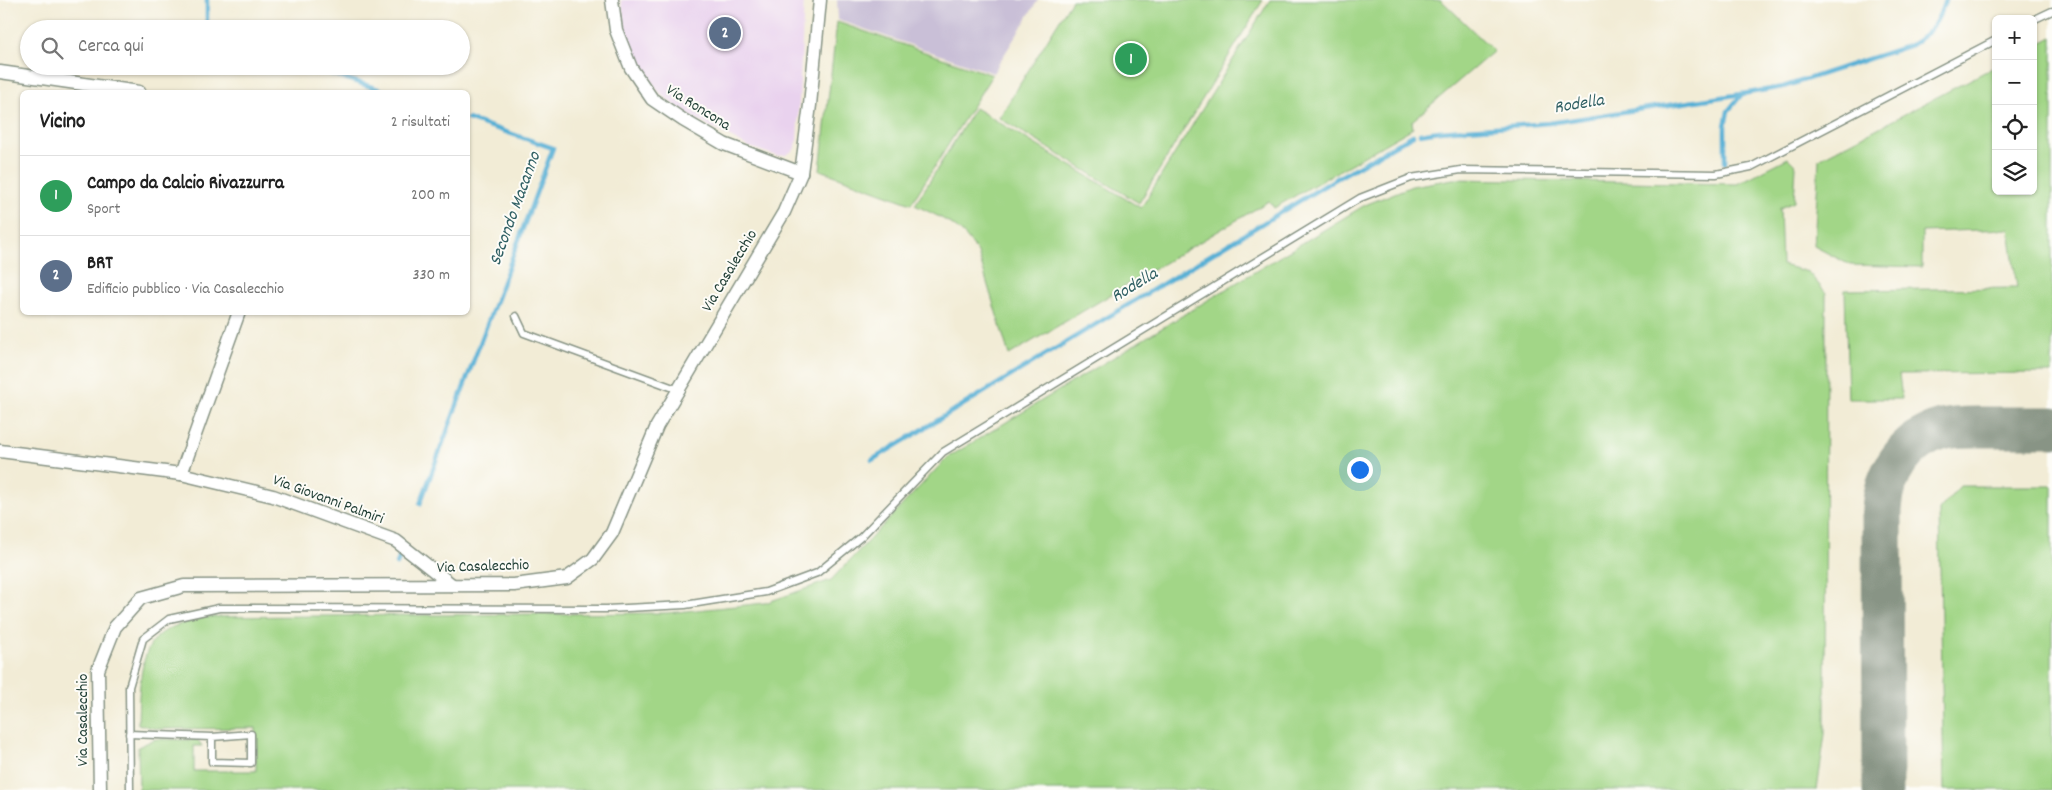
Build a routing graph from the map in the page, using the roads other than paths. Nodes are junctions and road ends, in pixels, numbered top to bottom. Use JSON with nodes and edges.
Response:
{"nodes":[{"id":1,"x":612,"y":0,"type":"edge"},
{"id":2,"x":820,"y":0,"type":"edge"},
{"id":3,"x":2052,"y":10,"type":"edge"},
{"id":4,"x":2037,"y":18,"type":"edge"},
{"id":5,"x":1992,"y":42,"type":"edge"},
{"id":6,"x":0,"y":72,"type":"edge"},
{"id":7,"x":20,"y":75,"type":"edge"},
{"id":8,"x":21,"y":75,"type":"edge"},
{"id":9,"x":125,"y":90,"type":"edge"},
{"id":10,"x":801,"y":173,"type":"junction"},
{"id":11,"x":238,"y":315,"type":"edge"},
{"id":12,"x":516,"y":316,"type":"dead end"},
{"id":13,"x":678,"y":390,"type":"junction"},
{"id":14,"x":0,"y":451,"type":"edge"},
{"id":15,"x":181,"y":474,"type":"junction"},
{"id":16,"x":452,"y":585,"type":"junction"},
{"id":17,"x":129,"y":734,"type":"junction"},
{"id":18,"x":212,"y":737,"type":"junction"},
{"id":19,"x":100,"y":790,"type":"edge"},
{"id":20,"x":130,"y":790,"type":"edge"}],
"edges":[{"from":1,"to":10,"type":"street","name":"Via Roncona"},
{"from":2,"to":10,"type":"street","name":"Via Casalecchio"},
{"from":3,"to":4,"type":"lane"},
{"from":5,"to":17,"type":"lane"},
{"from":6,"to":7,"type":"street"},
{"from":8,"to":9,"type":"street"},
{"from":10,"to":13,"type":"street","name":"Via Casalecchio"},
{"from":11,"to":15,"type":"street"},
{"from":12,"to":13,"type":"lane"},
{"from":13,"to":16,"type":"street","name":"Via Casalecchio"},
{"from":14,"to":15,"type":"street","name":"Via Giovanni Palmiri"},
{"from":15,"to":16,"type":"street","name":"Via Giovanni Palmiri"},
{"from":16,"to":19,"type":"street","name":"Via Casalecchio"},
{"from":17,"to":18,"type":"lane"},
{"from":17,"to":20,"type":"lane"},
{"from":18,"to":18,"type":"lane"}]}
